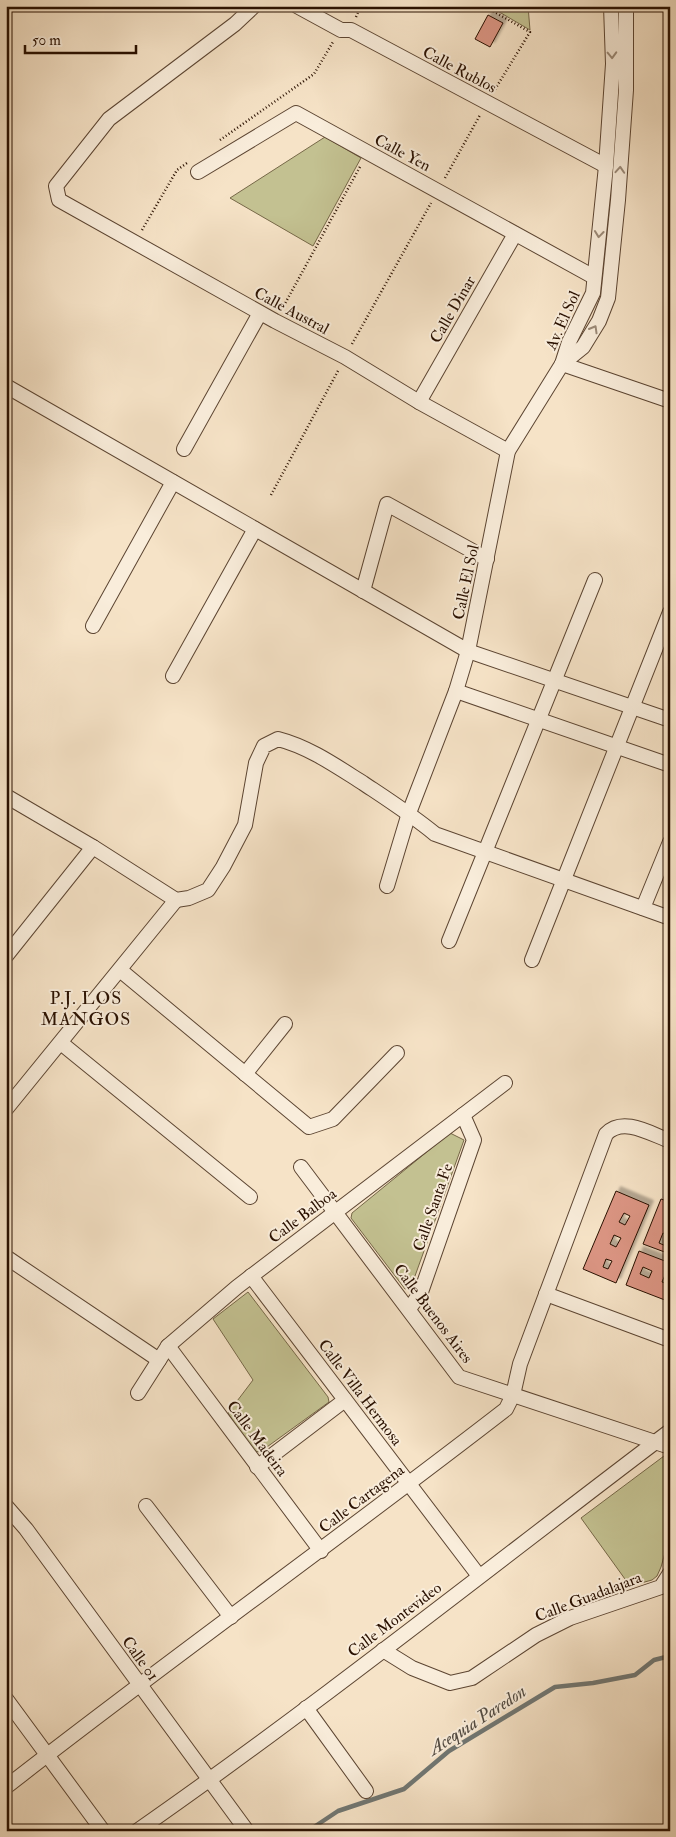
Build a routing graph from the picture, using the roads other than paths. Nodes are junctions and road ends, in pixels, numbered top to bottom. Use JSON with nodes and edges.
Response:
{"nodes":[{"id":1,"x":254,"y":6,"type":"edge"},
{"id":2,"x":297,"y":6,"type":"edge"},
{"id":3,"x":611,"y":6,"type":"edge"},
{"id":4,"x":626,"y":6,"type":"edge"},
{"id":5,"x":606,"y":166,"type":"junction"},
{"id":6,"x":198,"y":172,"type":"dead end"},
{"id":7,"x":515,"y":234,"type":"junction"},
{"id":8,"x":594,"y":277,"type":"junction"},
{"id":9,"x":260,"y":313,"type":"junction"},
{"id":10,"x":562,"y":364,"type":"junction"},
{"id":11,"x":6,"y":386,"type":"edge"},
{"id":12,"x":670,"y":401,"type":"edge"},
{"id":13,"x":419,"y":402,"type":"junction"},
{"id":14,"x":184,"y":448,"type":"dead end"},
{"id":15,"x":508,"y":451,"type":"junction"},
{"id":16,"x":173,"y":482,"type":"junction"},
{"id":17,"x":255,"y":529,"type":"junction"},
{"id":18,"x":487,"y":559,"type":"junction"},
{"id":19,"x":595,"y":580,"type":"dead end"},
{"id":20,"x":363,"y":591,"type":"junction"},
{"id":21,"x":670,"y":612,"type":"edge"},
{"id":22,"x":93,"y":626,"type":"dead end"},
{"id":23,"x":468,"y":651,"type":"junction"},
{"id":24,"x":174,"y":676,"type":"dead end"},
{"id":25,"x":555,"y":680,"type":"junction"},
{"id":26,"x":456,"y":691,"type":"junction"},
{"id":27,"x":632,"y":706,"type":"junction"},
{"id":28,"x":538,"y":720,"type":"junction"},
{"id":29,"x":670,"y":720,"type":"edge"},
{"id":30,"x":615,"y":747,"type":"junction"},
{"id":31,"x":670,"y":765,"type":"edge"},
{"id":32,"x":7,"y":797,"type":"edge"},
{"id":33,"x":409,"y":813,"type":"junction"},
{"id":34,"x":670,"y":842,"type":"edge"},
{"id":35,"x":93,"y":847,"type":"junction"},
{"id":36,"x":486,"y":852,"type":"junction"},
{"id":37,"x":564,"y":880,"type":"junction"},
{"id":38,"x":387,"y":886,"type":"dead end"},
{"id":39,"x":176,"y":900,"type":"junction"},
{"id":40,"x":643,"y":908,"type":"junction"},
{"id":41,"x":670,"y":918,"type":"edge"},
{"id":42,"x":449,"y":941,"type":"dead end"},
{"id":43,"x":6,"y":956,"type":"edge"},
{"id":44,"x":532,"y":960,"type":"dead end"},
{"id":45,"x":120,"y":970,"type":"junction"},
{"id":46,"x":285,"y":1024,"type":"dead end"},
{"id":47,"x":61,"y":1042,"type":"junction"},
{"id":48,"x":397,"y":1053,"type":"dead end"},
{"id":49,"x":245,"y":1074,"type":"junction"},
{"id":50,"x":505,"y":1083,"type":"dead end"},
{"id":51,"x":6,"y":1109,"type":"edge"},
{"id":52,"x":463,"y":1115,"type":"junction"},
{"id":53,"x":670,"y":1141,"type":"edge"},
{"id":54,"x":301,"y":1167,"type":"dead end"},
{"id":55,"x":250,"y":1198,"type":"dead end"},
{"id":56,"x":336,"y":1212,"type":"junction"},
{"id":57,"x":6,"y":1258,"type":"edge"},
{"id":58,"x":251,"y":1276,"type":"junction"},
{"id":59,"x":546,"y":1294,"type":"junction"},
{"id":60,"x":409,"y":1309,"type":"junction"},
{"id":61,"x":670,"y":1340,"type":"edge"},
{"id":62,"x":168,"y":1346,"type":"junction"},
{"id":63,"x":159,"y":1360,"type":"junction"},
{"id":64,"x":138,"y":1393,"type":"dead end"},
{"id":65,"x":513,"y":1395,"type":"junction"},
{"id":66,"x":345,"y":1400,"type":"junction"},
{"id":67,"x":670,"y":1431,"type":"edge"},
{"id":68,"x":654,"y":1442,"type":"junction"},
{"id":69,"x":670,"y":1447,"type":"edge"},
{"id":70,"x":257,"y":1467,"type":"junction"},
{"id":71,"x":409,"y":1484,"type":"junction"},
{"id":72,"x":6,"y":1506,"type":"edge"},
{"id":73,"x":146,"y":1506,"type":"dead end"},
{"id":74,"x":321,"y":1550,"type":"junction"},
{"id":75,"x":670,"y":1573,"type":"edge"},
{"id":76,"x":479,"y":1576,"type":"junction"},
{"id":77,"x":231,"y":1617,"type":"junction"},
{"id":78,"x":383,"y":1650,"type":"junction"},
{"id":79,"x":139,"y":1685,"type":"junction"},
{"id":80,"x":6,"y":1699,"type":"edge"},
{"id":81,"x":306,"y":1708,"type":"junction"},
{"id":82,"x":47,"y":1755,"type":"junction"},
{"id":83,"x":210,"y":1780,"type":"junction"},
{"id":84,"x":6,"y":1787,"type":"edge"},
{"id":85,"x":366,"y":1792,"type":"dead end"},
{"id":86,"x":103,"y":1831,"type":"edge"},
{"id":87,"x":137,"y":1831,"type":"edge"},
{"id":88,"x":247,"y":1831,"type":"edge"}],
"edges":[{"from":1,"to":9,"type":"street","name":"Calle Austral"},
{"from":2,"to":5,"type":"street","name":"Calle Rublos"},
{"from":3,"to":5,"type":"street","name":"Av. El Sol","one_way":true},
{"from":10,"to":4,"type":"street","name":"Av. El Sol","one_way":true},
{"from":5,"to":8,"type":"street","name":"Av. El Sol","one_way":true},
{"from":6,"to":7,"type":"street","name":"Calle Yen"},
{"from":7,"to":8,"type":"street","name":"Calle Yen"},
{"from":7,"to":13,"type":"street","name":"Calle Dinar"},
{"from":8,"to":10,"type":"street","name":"Av. El Sol"},
{"from":9,"to":13,"type":"street","name":"Calle Austral"},
{"from":9,"to":14,"type":"street"},
{"from":10,"to":12,"type":"street"},
{"from":10,"to":15,"type":"street","name":"Calle El Sol"},
{"from":11,"to":16,"type":"street"},
{"from":13,"to":15,"type":"street","name":"Calle Austral"},
{"from":15,"to":18,"type":"street","name":"Calle El Sol"},
{"from":16,"to":17,"type":"street"},
{"from":16,"to":22,"type":"street"},
{"from":17,"to":20,"type":"street"},
{"from":17,"to":24,"type":"street"},
{"from":18,"to":20,"type":"street"},
{"from":18,"to":23,"type":"street","name":"Calle El Sol"},
{"from":19,"to":25,"type":"street"},
{"from":20,"to":23,"type":"street"},
{"from":21,"to":27,"type":"street"},
{"from":23,"to":25,"type":"street"},
{"from":23,"to":26,"type":"street","name":"Calle El Sol"},
{"from":25,"to":27,"type":"street"},
{"from":25,"to":28,"type":"street"},
{"from":26,"to":28,"type":"street"},
{"from":26,"to":33,"type":"street","name":"Calle El Sol"},
{"from":27,"to":29,"type":"street"},
{"from":27,"to":30,"type":"street"},
{"from":28,"to":30,"type":"street"},
{"from":28,"to":36,"type":"street"},
{"from":30,"to":31,"type":"street"},
{"from":30,"to":37,"type":"street"},
{"from":32,"to":35,"type":"street"},
{"from":33,"to":36,"type":"street"},
{"from":33,"to":38,"type":"street","name":"Calle El Sol"},
{"from":33,"to":39,"type":"street"},
{"from":34,"to":40,"type":"street"},
{"from":35,"to":39,"type":"street"},
{"from":35,"to":43,"type":"street"},
{"from":36,"to":37,"type":"street"},
{"from":36,"to":42,"type":"street"},
{"from":37,"to":40,"type":"street"},
{"from":37,"to":44,"type":"street"},
{"from":39,"to":45,"type":"street"},
{"from":40,"to":41,"type":"street"},
{"from":45,"to":47,"type":"street"},
{"from":45,"to":49,"type":"street"},
{"from":46,"to":49,"type":"street"},
{"from":47,"to":51,"type":"street"},
{"from":47,"to":55,"type":"street"},
{"from":48,"to":49,"type":"street"},
{"from":50,"to":52,"type":"street","name":"Calle Balboa"},
{"from":52,"to":56,"type":"street","name":"Calle Balboa"},
{"from":52,"to":60,"type":"street","name":"Calle Santa Fe"},
{"from":53,"to":59,"type":"street","name":"Calle Cartagena"},
{"from":54,"to":56,"type":"street","name":"Calle Buenos Aires"},
{"from":56,"to":58,"type":"street","name":"Calle Balboa"},
{"from":56,"to":60,"type":"street","name":"Calle Buenos Aires"},
{"from":57,"to":63,"type":"street"},
{"from":58,"to":62,"type":"street","name":"Calle Balboa"},
{"from":58,"to":66,"type":"street","name":"Calle Villa Hermosa"},
{"from":59,"to":61,"type":"street"},
{"from":59,"to":65,"type":"street","name":"Calle Cartagena"},
{"from":60,"to":65,"type":"street","name":"Calle Buenos Aires"},
{"from":62,"to":63,"type":"street","name":"Calle Balboa"},
{"from":62,"to":70,"type":"street","name":"Calle Madeira"},
{"from":63,"to":64,"type":"street","name":"Calle Balboa"},
{"from":65,"to":68,"type":"street","name":"Calle Buenos Aires"},
{"from":65,"to":71,"type":"street","name":"Calle Cartagena"},
{"from":66,"to":70,"type":"street"},
{"from":66,"to":71,"type":"street","name":"Calle Villa Hermosa"},
{"from":67,"to":68,"type":"street","name":"Calle Montevideo"},
{"from":68,"to":69,"type":"street","name":"Calle Buenos Aires"},
{"from":68,"to":76,"type":"street","name":"Calle Montevideo"},
{"from":70,"to":74,"type":"street","name":"Calle Madeira"},
{"from":71,"to":74,"type":"street","name":"Calle Cartagena"},
{"from":71,"to":76,"type":"street","name":"Calle Villa Hermosa"},
{"from":72,"to":79,"type":"street","name":"Calle 01"},
{"from":73,"to":77,"type":"street"},
{"from":74,"to":77,"type":"street","name":"Calle Cartagena"},
{"from":75,"to":78,"type":"street","name":"Calle Guadalajara"},
{"from":76,"to":78,"type":"street","name":"Calle Montevideo"},
{"from":77,"to":79,"type":"street","name":"Calle Cartagena"},
{"from":78,"to":81,"type":"street","name":"Calle Montevideo"},
{"from":79,"to":82,"type":"street","name":"Calle Cartagena"},
{"from":79,"to":83,"type":"street","name":"Calle 01"},
{"from":80,"to":82,"type":"street"},
{"from":81,"to":83,"type":"street","name":"Calle Montevideo"},
{"from":81,"to":85,"type":"street"},
{"from":82,"to":84,"type":"street","name":"Calle Cartagena"},
{"from":82,"to":86,"type":"street"},
{"from":83,"to":87,"type":"street","name":"Calle Montevideo"},
{"from":83,"to":88,"type":"street","name":"Calle 01"}]}
